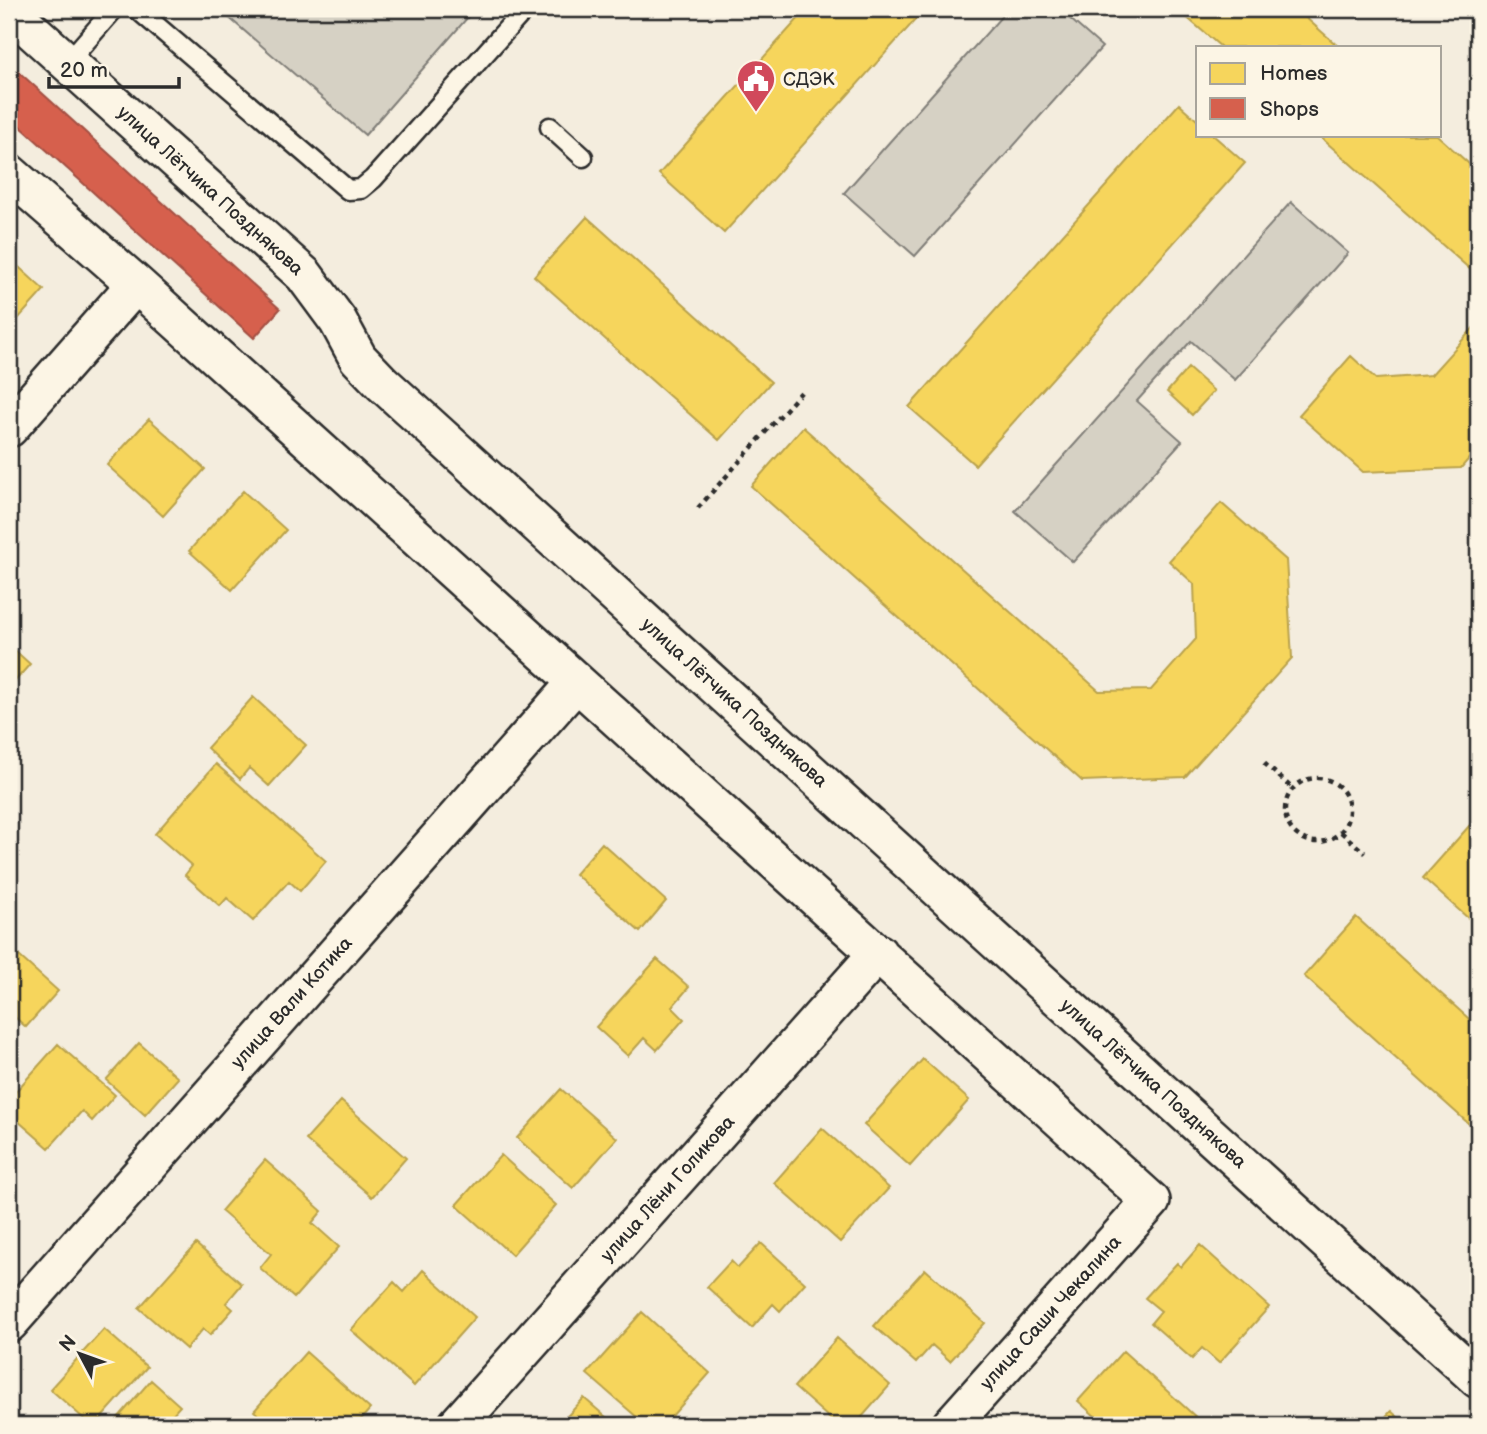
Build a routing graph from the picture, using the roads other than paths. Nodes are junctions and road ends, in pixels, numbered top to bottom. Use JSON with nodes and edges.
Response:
{"nodes":[{"id":1,"x":114,"y":9,"type":"edge"},
{"id":2,"x":137,"y":9,"type":"edge"},
{"id":3,"x":525,"y":9,"type":"edge"},
{"id":4,"x":9,"y":10,"type":"edge"},
{"id":5,"x":67,"y":62,"type":"junction"},
{"id":6,"x":550,"y":127,"type":"dead end"},
{"id":7,"x":583,"y":157,"type":"dead end"},
{"id":8,"x":9,"y":173,"type":"edge"},
{"id":9,"x":136,"y":284,"type":"junction"},
{"id":10,"x":9,"y":428,"type":"edge"},
{"id":11,"x":576,"y":683,"type":"junction"},
{"id":12,"x":878,"y":953,"type":"junction"},
{"id":13,"x":9,"y":1323,"type":"edge"},
{"id":14,"x":1478,"y":1378,"type":"edge"},
{"id":15,"x":457,"y":1425,"type":"edge"},
{"id":16,"x":951,"y":1425,"type":"edge"}],
"edges":[{"from":1,"to":5,"type":"lane"},
{"from":2,"to":3,"type":"lane"},
{"from":4,"to":5,"type":"street","name":"улица Лётчика Позднякова"},
{"from":5,"to":14,"type":"street","name":"улица Лётчика Позднякова"},
{"from":6,"to":7,"type":"lane"},
{"from":8,"to":9,"type":"street"},
{"from":9,"to":10,"type":"street"},
{"from":9,"to":11,"type":"street"},
{"from":11,"to":12,"type":"street"},
{"from":11,"to":13,"type":"street","name":"улица Вали Котика"},
{"from":12,"to":15,"type":"street","name":"улица Лёни Голикова"},
{"from":12,"to":16,"type":"street","name":"улица Саши Чекалина"}]}
